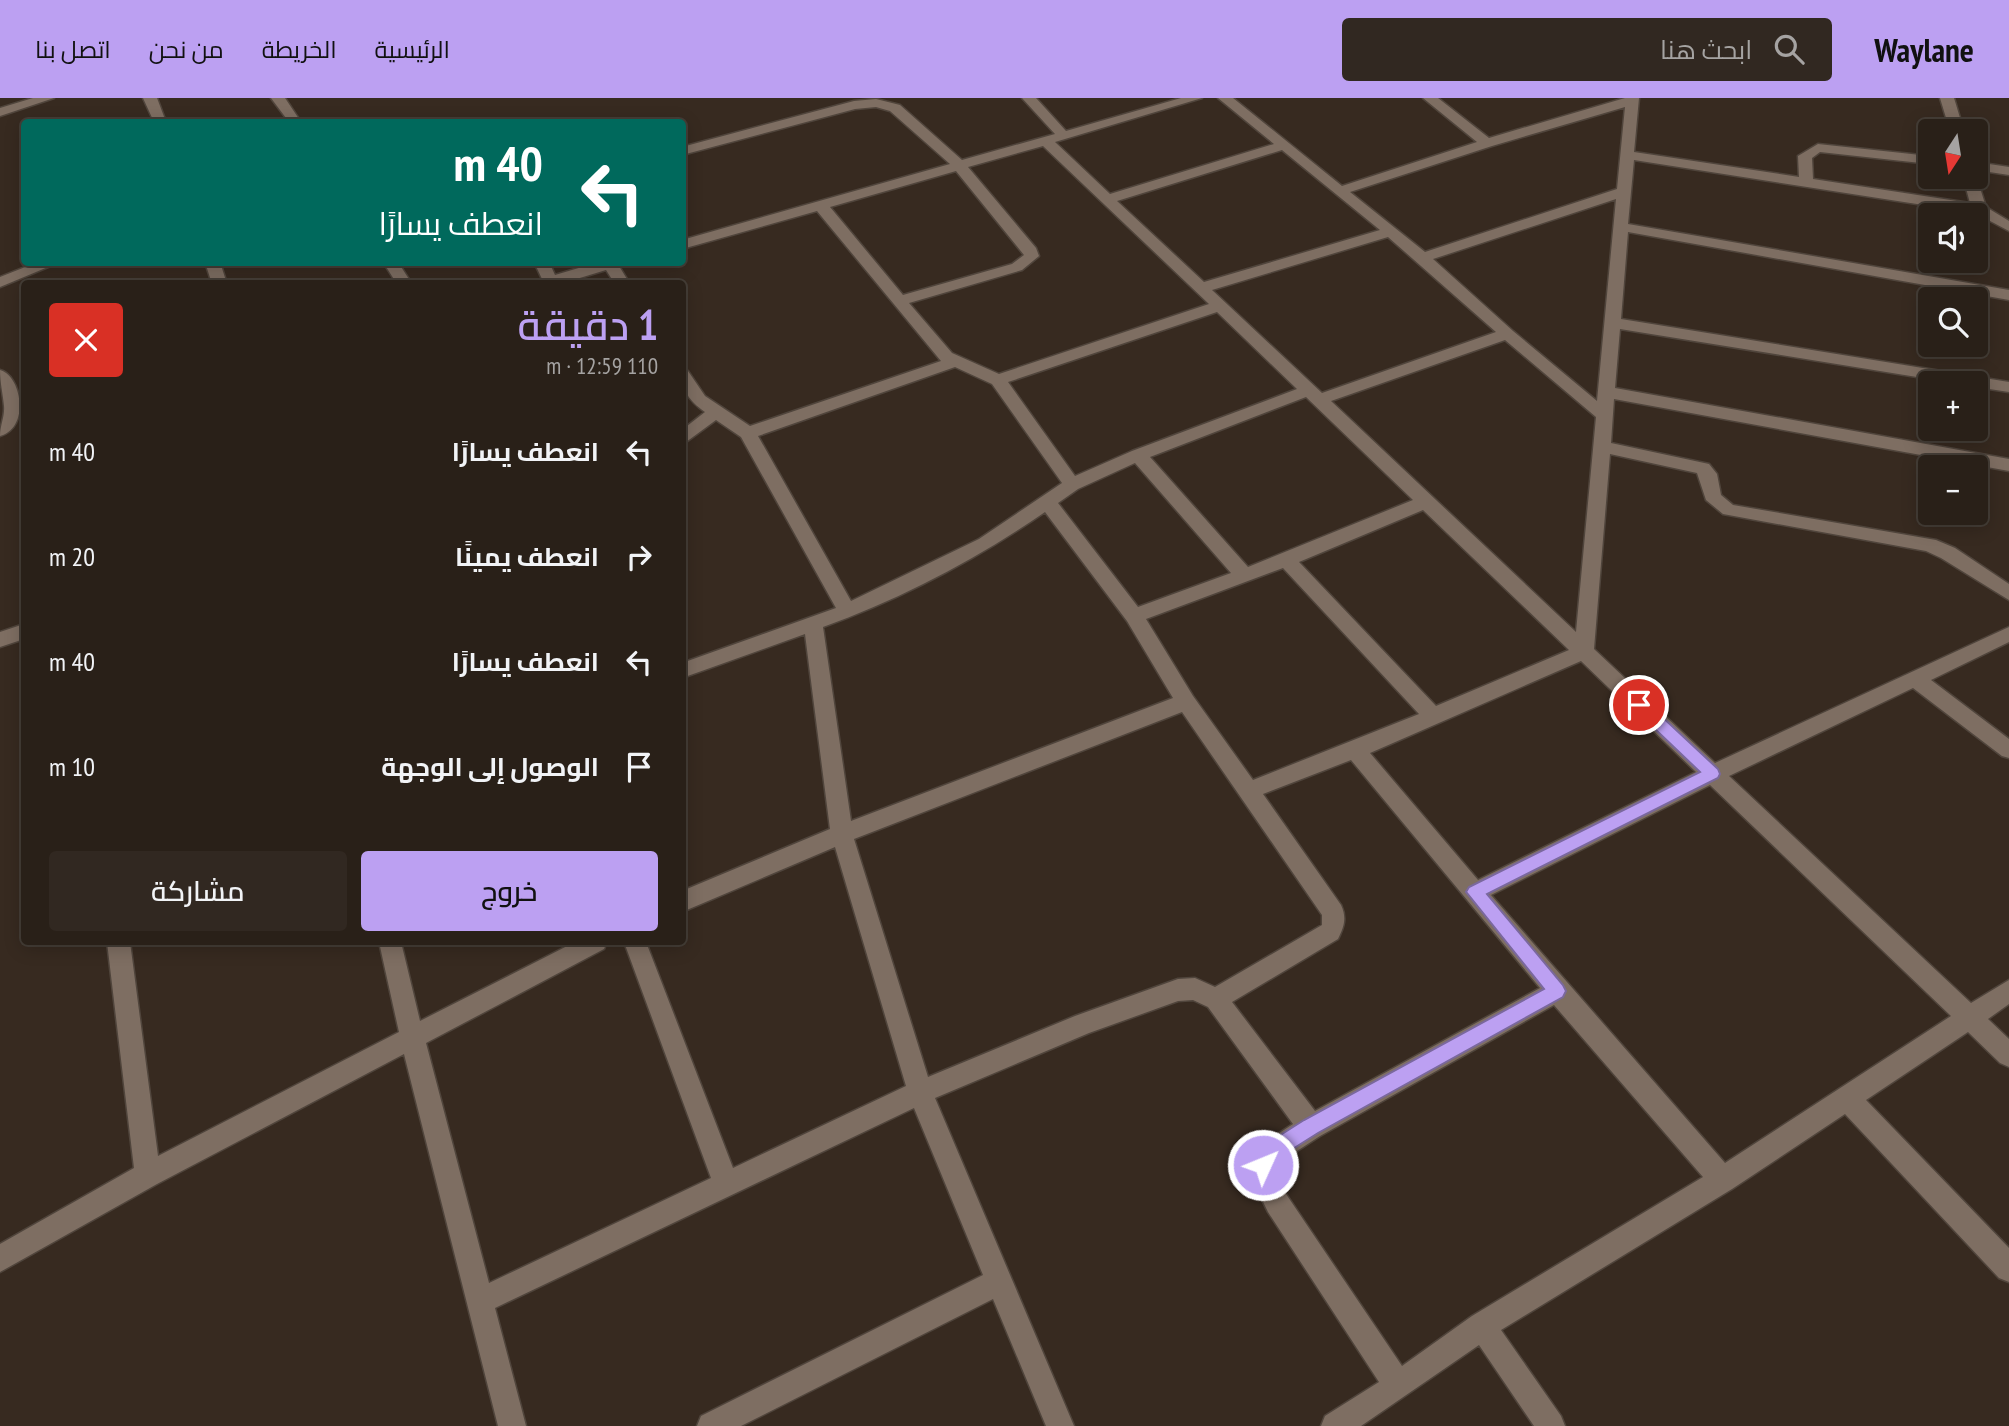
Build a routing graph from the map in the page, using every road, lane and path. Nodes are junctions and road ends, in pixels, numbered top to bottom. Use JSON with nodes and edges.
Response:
{"nodes":[{"id":1,"x":47,"y":98,"type":"edge"},
{"id":2,"x":150,"y":98,"type":"edge"},
{"id":3,"x":278,"y":98,"type":"edge"},
{"id":4,"x":1029,"y":98,"type":"edge"},
{"id":5,"x":1195,"y":98,"type":"edge"},
{"id":6,"x":1225,"y":98,"type":"edge"},
{"id":7,"x":1430,"y":98,"type":"edge"},
{"id":8,"x":1947,"y":98,"type":"edge"},
{"id":9,"x":1632,"y":99,"type":"edge"},
{"id":10,"x":1043,"y":104,"type":"edge"},
{"id":11,"x":0,"y":112,"type":"edge"},
{"id":12,"x":159,"y":119,"type":"edge"},
{"id":13,"x":293,"y":119,"type":"edge"},
{"id":14,"x":1953,"y":119,"type":"edge"},
{"id":15,"x":1054,"y":138,"type":"junction"},
{"id":16,"x":1487,"y":143,"type":"junction"},
{"id":17,"x":1282,"y":146,"type":"junction"},
{"id":18,"x":686,"y":150,"type":"edge"},
{"id":19,"x":1628,"y":155,"type":"junction"},
{"id":20,"x":1918,"y":159,"type":"edge"},
{"id":21,"x":959,"y":165,"type":"junction"},
{"id":22,"x":1988,"y":168,"type":"edge"},
{"id":23,"x":2009,"y":171,"type":"edge"},
{"id":24,"x":1806,"y":183,"type":"junction"},
{"id":25,"x":1340,"y":191,"type":"junction"},
{"id":26,"x":1625,"y":191,"type":"junction"},
{"id":27,"x":1108,"y":200,"type":"junction"},
{"id":28,"x":1939,"y":203,"type":"edge"},
{"id":29,"x":822,"y":207,"type":"junction"},
{"id":30,"x":1988,"y":214,"type":"edge"},
{"id":31,"x":1622,"y":227,"type":"junction"},
{"id":32,"x":2009,"y":227,"type":"edge"},
{"id":33,"x":1389,"y":232,"type":"junction"},
{"id":34,"x":686,"y":244,"type":"edge"},
{"id":35,"x":1423,"y":258,"type":"junction"},
{"id":36,"x":42,"y":266,"type":"edge"},
{"id":37,"x":603,"y":266,"type":"edge"},
{"id":38,"x":553,"y":280,"type":"edge"},
{"id":39,"x":0,"y":282,"type":"edge"},
{"id":40,"x":1202,"y":288,"type":"junction"},
{"id":41,"x":2009,"y":295,"type":"edge"},
{"id":42,"x":899,"y":301,"type":"junction"},
{"id":43,"x":1219,"y":306,"type":"junction"},
{"id":44,"x":1613,"y":323,"type":"junction"},
{"id":45,"x":1507,"y":334,"type":"junction"},
{"id":46,"x":953,"y":362,"type":"junction"},
{"id":47,"x":0,"y":375,"type":"edge"},
{"id":48,"x":998,"y":380,"type":"junction"},
{"id":49,"x":2009,"y":387,"type":"edge"},
{"id":50,"x":1607,"y":392,"type":"junction"},
{"id":51,"x":1313,"y":395,"type":"junction"},
{"id":52,"x":691,"y":402,"type":"edge"},
{"id":53,"x":715,"y":412,"type":"junction"},
{"id":54,"x":1605,"y":416,"type":"junction"},
{"id":55,"x":0,"y":430,"type":"edge"},
{"id":56,"x":748,"y":433,"type":"junction"},
{"id":57,"x":686,"y":436,"type":"edge"},
{"id":58,"x":1602,"y":447,"type":"junction"},
{"id":59,"x":1138,"y":456,"type":"junction"},
{"id":60,"x":2009,"y":465,"type":"edge"},
{"id":61,"x":1072,"y":485,"type":"junction"},
{"id":62,"x":1046,"y":500,"type":"junction"},
{"id":63,"x":1426,"y":502,"type":"junction"},
{"id":64,"x":1286,"y":560,"type":"junction"},
{"id":65,"x":1244,"y":575,"type":"junction"},
{"id":66,"x":2009,"y":593,"type":"edge"},
{"id":67,"x":846,"y":611,"type":"junction"},
{"id":68,"x":1134,"y":616,"type":"junction"},
{"id":69,"x":813,"y":625,"type":"junction"},
{"id":70,"x":21,"y":632,"type":"edge"},
{"id":71,"x":2009,"y":634,"type":"edge"},
{"id":72,"x":0,"y":640,"type":"edge"},
{"id":73,"x":1584,"y":652,"type":"junction"},
{"id":74,"x":686,"y":670,"type":"edge"},
{"id":75,"x":1916,"y":679,"type":"junction"},
{"id":76,"x":1186,"y":702,"type":"junction"},
{"id":77,"x":1432,"y":715,"type":"junction"},
{"id":78,"x":1355,"y":750,"type":"junction"},
{"id":79,"x":2009,"y":750,"type":"edge"},
{"id":80,"x":1712,"y":774,"type":"junction"},
{"id":81,"x":1248,"y":791,"type":"junction"},
{"id":82,"x":842,"y":834,"type":"junction"},
{"id":83,"x":1475,"y":892,"type":"junction"},
{"id":84,"x":686,"y":900,"type":"edge"},
{"id":85,"x":118,"y":945,"type":"edge"},
{"id":86,"x":391,"y":945,"type":"edge"},
{"id":87,"x":590,"y":945,"type":"edge"},
{"id":88,"x":636,"y":945,"type":"edge"},
{"id":89,"x":1557,"y":991,"type":"junction"},
{"id":90,"x":2009,"y":991,"type":"edge"},
{"id":91,"x":1216,"y":999,"type":"junction"},
{"id":92,"x":1968,"y":1016,"type":"junction"},
{"id":93,"x":412,"y":1038,"type":"junction"},
{"id":94,"x":2009,"y":1055,"type":"edge"},
{"id":95,"x":920,"y":1092,"type":"junction"},
{"id":96,"x":1848,"y":1099,"type":"junction"},
{"id":97,"x":1311,"y":1127,"type":"junction"},
{"id":98,"x":148,"y":1175,"type":"junction"},
{"id":99,"x":1723,"y":1180,"type":"junction"},
{"id":100,"x":726,"y":1184,"type":"junction"},
{"id":101,"x":0,"y":1259,"type":"edge"},
{"id":102,"x":2009,"y":1268,"type":"edge"},
{"id":103,"x":999,"y":1280,"type":"junction"},
{"id":104,"x":480,"y":1301,"type":"junction"},
{"id":105,"x":1482,"y":1326,"type":"junction"},
{"id":106,"x":1398,"y":1386,"type":"junction"},
{"id":107,"x":512,"y":1426,"type":"edge"},
{"id":108,"x":711,"y":1426,"type":"edge"},
{"id":109,"x":1060,"y":1426,"type":"edge"},
{"id":110,"x":1335,"y":1426,"type":"edge"},
{"id":111,"x":1551,"y":1426,"type":"edge"}],
"edges":[{"from":1,"to":11,"type":"street"},
{"from":2,"to":12,"type":"street"},
{"from":3,"to":13,"type":"street"},
{"from":4,"to":10,"type":"street"},
{"from":5,"to":15,"type":"street"},
{"from":6,"to":17,"type":"street"},
{"from":7,"to":16,"type":"street"},
{"from":8,"to":14,"type":"street"},
{"from":9,"to":16,"type":"street"},
{"from":9,"to":19,"type":"street"},
{"from":10,"to":15,"type":"street"},
{"from":15,"to":21,"type":"street"},
{"from":15,"to":27,"type":"street"},
{"from":16,"to":25,"type":"street"},
{"from":17,"to":25,"type":"street"},
{"from":17,"to":27,"type":"street"},
{"from":18,"to":21,"type":"street"},
{"from":19,"to":24,"type":"street"},
{"from":19,"to":26,"type":"street"},
{"from":20,"to":24,"type":"street"},
{"from":21,"to":29,"type":"street"},
{"from":21,"to":42,"type":"street"},
{"from":22,"to":23,"type":"street"},
{"from":24,"to":28,"type":"street"},
{"from":25,"to":33,"type":"street"},
{"from":26,"to":31,"type":"street"},
{"from":26,"to":35,"type":"street"},
{"from":27,"to":40,"type":"street"},
{"from":29,"to":34,"type":"street"},
{"from":29,"to":42,"type":"street"},
{"from":30,"to":32,"type":"street"},
{"from":31,"to":41,"type":"street"},
{"from":31,"to":44,"type":"street"},
{"from":33,"to":35,"type":"street"},
{"from":33,"to":40,"type":"street"},
{"from":35,"to":45,"type":"street"},
{"from":36,"to":39,"type":"street"},
{"from":37,"to":38,"type":"street"},
{"from":40,"to":43,"type":"street"},
{"from":42,"to":46,"type":"street"},
{"from":43,"to":48,"type":"street"},
{"from":43,"to":51,"type":"street"},
{"from":44,"to":49,"type":"street"},
{"from":44,"to":50,"type":"street"},
{"from":45,"to":51,"type":"street"},
{"from":45,"to":54,"type":"street"},
{"from":46,"to":48,"type":"street"},
{"from":46,"to":56,"type":"street"},
{"from":47,"to":55,"type":"street"},
{"from":48,"to":61,"type":"street"},
{"from":50,"to":54,"type":"street"},
{"from":50,"to":60,"type":"street"},
{"from":51,"to":59,"type":"street"},
{"from":51,"to":63,"type":"street"},
{"from":52,"to":53,"type":"street"},
{"from":53,"to":56,"type":"street"},
{"from":53,"to":57,"type":"street"},
{"from":54,"to":58,"type":"street"},
{"from":56,"to":67,"type":"street"},
{"from":58,"to":66,"type":"street"},
{"from":58,"to":73,"type":"street"},
{"from":59,"to":61,"type":"street"},
{"from":59,"to":65,"type":"street"},
{"from":61,"to":62,"type":"street"},
{"from":62,"to":67,"type":"street"},
{"from":62,"to":68,"type":"street"},
{"from":63,"to":64,"type":"street"},
{"from":63,"to":73,"type":"street"},
{"from":64,"to":65,"type":"street"},
{"from":64,"to":77,"type":"street"},
{"from":65,"to":68,"type":"street"},
{"from":67,"to":69,"type":"street"},
{"from":68,"to":76,"type":"street"},
{"from":69,"to":74,"type":"street"},
{"from":69,"to":82,"type":"street"},
{"from":70,"to":72,"type":"street"},
{"from":71,"to":75,"type":"street"},
{"from":73,"to":77,"type":"street"},
{"from":73,"to":80,"type":"street"},
{"from":75,"to":79,"type":"street"},
{"from":75,"to":80,"type":"street"},
{"from":76,"to":81,"type":"street"},
{"from":76,"to":82,"type":"street"},
{"from":77,"to":78,"type":"street"},
{"from":78,"to":81,"type":"street"},
{"from":78,"to":83,"type":"street"},
{"from":80,"to":83,"type":"street"},
{"from":80,"to":92,"type":"street"},
{"from":81,"to":91,"type":"street"},
{"from":82,"to":84,"type":"street"},
{"from":82,"to":95,"type":"street"},
{"from":83,"to":89,"type":"street"},
{"from":85,"to":98,"type":"street"},
{"from":86,"to":93,"type":"street"},
{"from":87,"to":93,"type":"street"},
{"from":88,"to":100,"type":"street"},
{"from":89,"to":97,"type":"street"},
{"from":89,"to":99,"type":"street"},
{"from":90,"to":92,"type":"street"},
{"from":91,"to":95,"type":"street"},
{"from":91,"to":97,"type":"street"},
{"from":92,"to":94,"type":"street"},
{"from":92,"to":96,"type":"street"},
{"from":93,"to":98,"type":"street"},
{"from":93,"to":104,"type":"street"},
{"from":95,"to":100,"type":"street"},
{"from":95,"to":103,"type":"street"},
{"from":96,"to":99,"type":"street"},
{"from":96,"to":102,"type":"street"},
{"from":97,"to":106,"type":"street"},
{"from":98,"to":101,"type":"street"},
{"from":99,"to":105,"type":"street"},
{"from":100,"to":104,"type":"street"},
{"from":103,"to":108,"type":"street"},
{"from":103,"to":109,"type":"street"},
{"from":104,"to":107,"type":"street"},
{"from":105,"to":106,"type":"street"},
{"from":105,"to":111,"type":"street"},
{"from":106,"to":110,"type":"street"}]}
